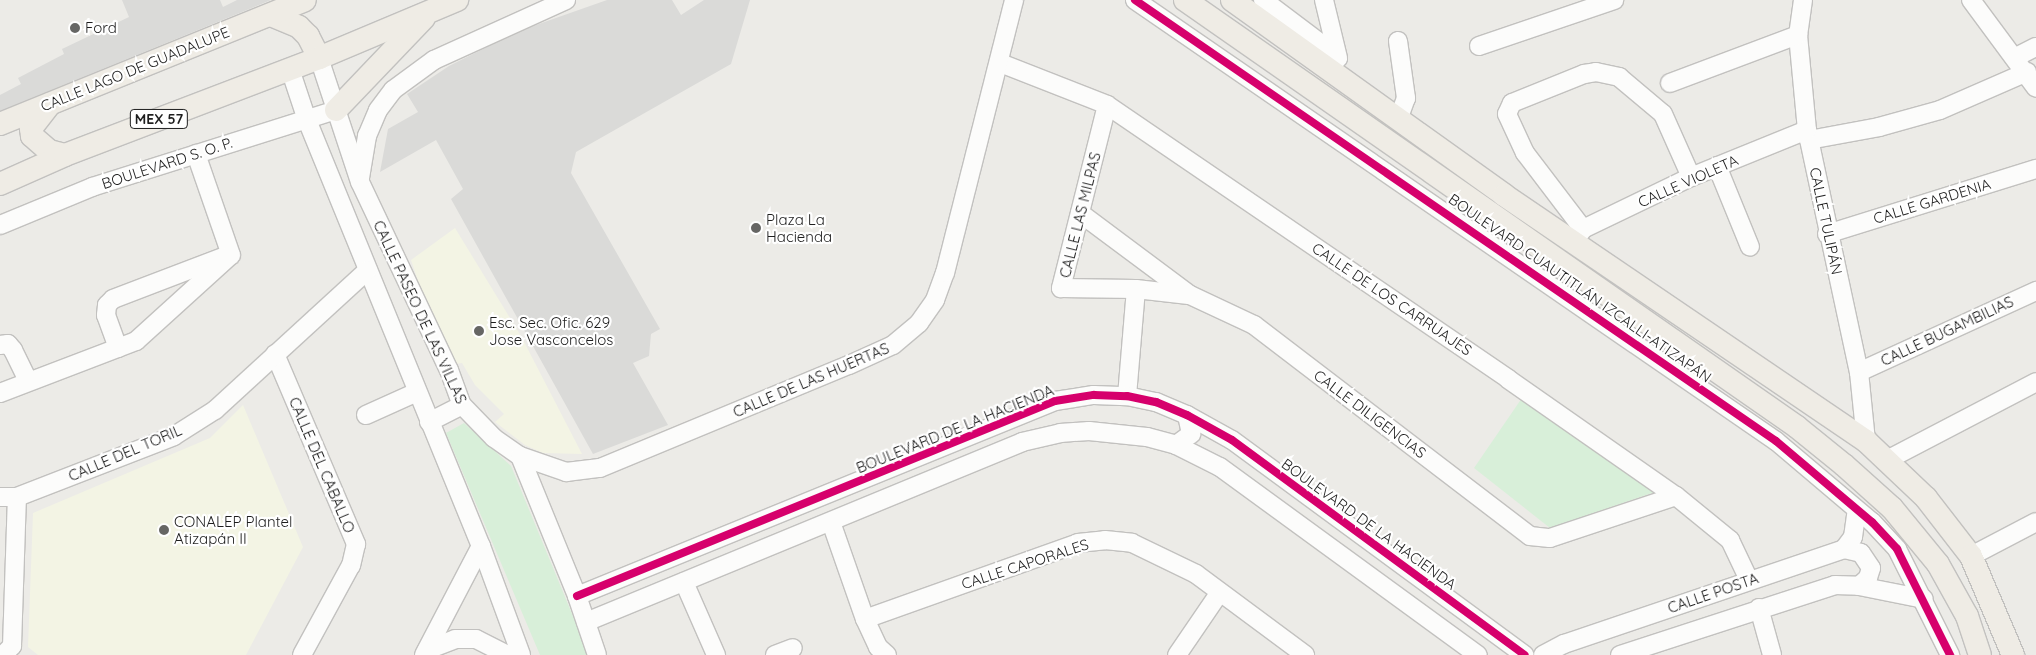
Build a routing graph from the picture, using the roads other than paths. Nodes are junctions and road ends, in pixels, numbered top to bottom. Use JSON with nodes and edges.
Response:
{"nodes":[{"id":1,"x":305,"y":0,"type":"edge"},
{"id":2,"x":457,"y":0,"type":"edge"},
{"id":3,"x":566,"y":0,"type":"edge"},
{"id":4,"x":1014,"y":0,"type":"edge"},
{"id":5,"x":1135,"y":0,"type":"edge"},
{"id":6,"x":1185,"y":0,"type":"edge"},
{"id":7,"x":1232,"y":0,"type":"edge"},
{"id":8,"x":1263,"y":0,"type":"edge"},
{"id":9,"x":1324,"y":0,"type":"edge"},
{"id":10,"x":1614,"y":0,"type":"edge"},
{"id":11,"x":1803,"y":0,"type":"edge"},
{"id":12,"x":1971,"y":0,"type":"edge"},
{"id":13,"x":430,"y":12,"type":"junction"},
{"id":14,"x":271,"y":15,"type":"junction"},
{"id":15,"x":1798,"y":35,"type":"junction"},
{"id":16,"x":1398,"y":41,"type":"dead end"},
{"id":17,"x":1479,"y":46,"type":"dead end"},
{"id":18,"x":2036,"y":47,"type":"edge"},
{"id":19,"x":2016,"y":57,"type":"junction"},
{"id":20,"x":319,"y":58,"type":"junction"},
{"id":21,"x":1332,"y":61,"type":"junction"},
{"id":22,"x":1000,"y":63,"type":"junction"},
{"id":23,"x":290,"y":69,"type":"junction"},
{"id":24,"x":2028,"y":72,"type":"junction"},
{"id":25,"x":1670,"y":83,"type":"dead end"},
{"id":26,"x":2036,"y":88,"type":"edge"},
{"id":27,"x":50,"y":103,"type":"junction"},
{"id":28,"x":1108,"y":104,"type":"junction"},
{"id":29,"x":336,"y":110,"type":"junction"},
{"id":30,"x":1399,"y":117,"type":"junction"},
{"id":31,"x":307,"y":120,"type":"junction"},
{"id":32,"x":0,"y":124,"type":"edge"},
{"id":33,"x":1808,"y":135,"type":"junction"},
{"id":34,"x":196,"y":154,"type":"junction"},
{"id":35,"x":66,"y":155,"type":"junction"},
{"id":36,"x":1718,"y":166,"type":"junction"},
{"id":37,"x":2036,"y":169,"type":"edge"},
{"id":38,"x":1691,"y":177,"type":"junction"},
{"id":39,"x":360,"y":182,"type":"junction"},
{"id":40,"x":0,"y":184,"type":"edge"},
{"id":41,"x":336,"y":192,"type":"junction"},
{"id":42,"x":1080,"y":213,"type":"junction"},
{"id":43,"x":0,"y":225,"type":"edge"},
{"id":44,"x":1827,"y":234,"type":"junction"},
{"id":45,"x":1579,"y":235,"type":"junction"},
{"id":46,"x":1750,"y":247,"type":"dead end"},
{"id":47,"x":231,"y":254,"type":"junction"},
{"id":48,"x":368,"y":270,"type":"junction"},
{"id":49,"x":1136,"y":289,"type":"junction"},
{"id":50,"x":2036,"y":291,"type":"edge"},
{"id":51,"x":1190,"y":295,"type":"junction"},
{"id":52,"x":0,"y":345,"type":"edge"},
{"id":53,"x":118,"y":348,"type":"junction"},
{"id":54,"x":275,"y":354,"type":"junction"},
{"id":55,"x":1859,"y":372,"type":"junction"},
{"id":56,"x":28,"y":381,"type":"junction"},
{"id":57,"x":2036,"y":382,"type":"edge"},
{"id":58,"x":417,"y":392,"type":"junction"},
{"id":59,"x":0,"y":393,"type":"edge"},
{"id":60,"x":1127,"y":396,"type":"junction"},
{"id":61,"x":1055,"y":402,"type":"junction"},
{"id":62,"x":462,"y":405,"type":"junction"},
{"id":63,"x":366,"y":415,"type":"dead end"},
{"id":64,"x":1187,"y":415,"type":"junction"},
{"id":65,"x":429,"y":422,"type":"junction"},
{"id":66,"x":1060,"y":433,"type":"junction"},
{"id":67,"x":1866,"y":441,"type":"junction"},
{"id":68,"x":1176,"y":445,"type":"junction"},
{"id":69,"x":520,"y":456,"type":"junction"},
{"id":70,"x":1887,"y":460,"type":"junction"},
{"id":71,"x":1676,"y":496,"type":"junction"},
{"id":72,"x":9,"y":497,"type":"edge"},
{"id":73,"x":1857,"y":510,"type":"junction"},
{"id":74,"x":2036,"y":522,"type":"edge"},
{"id":75,"x":833,"y":527,"type":"junction"},
{"id":76,"x":481,"y":546,"type":"junction"},
{"id":77,"x":1844,"y":550,"type":"junction"},
{"id":78,"x":1971,"y":556,"type":"junction"},
{"id":79,"x":1749,"y":580,"type":"junction"},
{"id":80,"x":684,"y":582,"type":"junction"},
{"id":81,"x":1859,"y":586,"type":"junction"},
{"id":82,"x":1220,"y":592,"type":"junction"},
{"id":83,"x":577,"y":596,"type":"junction"},
{"id":84,"x":1924,"y":599,"type":"junction"},
{"id":85,"x":1759,"y":608,"type":"junction"},
{"id":86,"x":865,"y":619,"type":"junction"},
{"id":87,"x":586,"y":622,"type":"junction"},
{"id":88,"x":1280,"y":638,"type":"junction"},
{"id":89,"x":1564,"y":644,"type":"junction"},
{"id":90,"x":793,"y":648,"type":"dead end"},
{"id":91,"x":12,"y":652,"type":"edge"},
{"id":92,"x":425,"y":653,"type":"edge"},
{"id":93,"x":302,"y":655,"type":"edge"},
{"id":94,"x":508,"y":655,"type":"edge"},
{"id":95,"x":521,"y":655,"type":"edge"},
{"id":96,"x":597,"y":655,"type":"edge"},
{"id":97,"x":716,"y":655,"type":"edge"},
{"id":98,"x":775,"y":655,"type":"edge"},
{"id":99,"x":888,"y":655,"type":"edge"},
{"id":100,"x":1177,"y":655,"type":"edge"},
{"id":101,"x":1287,"y":655,"type":"edge"},
{"id":102,"x":1305,"y":655,"type":"edge"},
{"id":103,"x":1478,"y":655,"type":"edge"},
{"id":104,"x":1525,"y":655,"type":"edge"},
{"id":105,"x":1543,"y":655,"type":"edge"},
{"id":106,"x":1579,"y":655,"type":"edge"},
{"id":107,"x":1620,"y":655,"type":"edge"},
{"id":108,"x":1772,"y":655,"type":"edge"},
{"id":109,"x":1950,"y":655,"type":"edge"},
{"id":110,"x":1980,"y":655,"type":"edge"},
{"id":111,"x":2014,"y":655,"type":"edge"}],
"edges":[{"from":1,"to":14,"type":"main road","name":"CALLE LAGO DE GUADALUPE"},
{"from":2,"to":13,"type":"main road","number":"MEX 57"},
{"from":3,"to":39,"type":"street"},
{"from":4,"to":22,"type":"street","name":"CALLE DE LAS HUERTAS"},
{"from":5,"to":73,"type":"street","name":"BOULEVARD CUAUTITLÁN IZCALLI-ATIZAPÁN"},
{"from":6,"to":110,"type":"main road","name":"BOULEVARD CUAUTITLÁN IZCALLI-ATIZAPÁN"},
{"from":7,"to":21,"type":"main road"},
{"from":8,"to":21,"type":"street"},
{"from":9,"to":21,"type":"street"},
{"from":10,"to":17,"type":"street"},
{"from":11,"to":15,"type":"street","name":"CALLE TULIPÁN"},
{"from":12,"to":19,"type":"street"},
{"from":13,"to":20,"type":"main road","number":"MEX 57"},
{"from":13,"to":29,"type":"main road"},
{"from":14,"to":20,"type":"main road"},
{"from":14,"to":27,"type":"main road","name":"CALLE LAGO DE GUADALUPE"},
{"from":15,"to":25,"type":"street"},
{"from":15,"to":33,"type":"street","name":"CALLE TULIPÁN"},
{"from":16,"to":30,"type":"street"},
{"from":18,"to":19,"type":"street"},
{"from":19,"to":24,"type":"street"},
{"from":20,"to":23,"type":"main road","number":"MEX 57"},
{"from":20,"to":29,"type":"street","name":"CALLE PASEO DE LAS VILLAS"},
{"from":21,"to":30,"type":"main road"},
{"from":22,"to":28,"type":"street","name":"CALLE DE LOS CARRUAJES"},
{"from":22,"to":69,"type":"street","name":"CALLE DE LAS HUERTAS"},
{"from":23,"to":31,"type":"street","name":"CALLE PASEO DE LAS VILLAS"},
{"from":23,"to":35,"type":"main road","number":"MEX 57"},
{"from":24,"to":26,"type":"street"},
{"from":24,"to":33,"type":"street","name":"CALLE VIOLETA"},
{"from":27,"to":32,"type":"main road","name":"CALLE LAGO DE GUADALUPE"},
{"from":27,"to":35,"type":"main road"},
{"from":28,"to":42,"type":"street","name":"CALLE LAS MILPAS"},
{"from":28,"to":71,"type":"street","name":"CALLE DE LOS CARRUAJES"},
{"from":29,"to":31,"type":"street","name":"BOULEVARD S. O. P."},
{"from":29,"to":39,"type":"street","name":"CALLE PASEO DE LAS VILLAS"},
{"from":30,"to":45,"type":"main road"},
{"from":31,"to":34,"type":"street","name":"BOULEVARD S. O. P."},
{"from":31,"to":41,"type":"street","name":"CALLE PASEO DE LAS VILLAS"},
{"from":33,"to":36,"type":"street","name":"CALLE VIOLETA"},
{"from":33,"to":44,"type":"street","name":"CALLE TULIPÁN"},
{"from":34,"to":43,"type":"street","name":"BOULEVARD S. O. P."},
{"from":34,"to":47,"type":"street"},
{"from":35,"to":40,"type":"main road","number":"MEX 57"},
{"from":36,"to":38,"type":"street","name":"CALLE VIOLETA"},
{"from":36,"to":46,"type":"street"},
{"from":37,"to":44,"type":"street","name":"CALLE GARDENIA"},
{"from":38,"to":45,"type":"street","name":"CALLE VIOLETA"},
{"from":38,"to":45,"type":"street"},
{"from":39,"to":41,"type":"street"},
{"from":39,"to":62,"type":"street","name":"CALLE PASEO DE LAS VILLAS"},
{"from":41,"to":48,"type":"street","name":"CALLE PASEO DE LAS VILLAS"},
{"from":42,"to":49,"type":"street","name":"CALLE LAS MILPAS"},
{"from":42,"to":51,"type":"street","name":"CALLE DILIGENCIAS"},
{"from":44,"to":55,"type":"street","name":"CALLE TULIPÁN"},
{"from":45,"to":67,"type":"main road"},
{"from":47,"to":53,"type":"street"},
{"from":47,"to":53,"type":"street"},
{"from":48,"to":54,"type":"street","name":"CALLE DEL TORIL"},
{"from":48,"to":58,"type":"street","name":"CALLE PASEO DE LAS VILLAS"},
{"from":49,"to":51,"type":"street","name":"CALLE LAS MILPAS"},
{"from":49,"to":60,"type":"street"},
{"from":50,"to":55,"type":"street","name":"CALLE BUGAMBILIAS"},
{"from":51,"to":71,"type":"street","name":"CALLE DILIGENCIAS"},
{"from":52,"to":56,"type":"street"},
{"from":53,"to":56,"type":"street"},
{"from":54,"to":72,"type":"street","name":"CALLE DEL TORIL"},
{"from":54,"to":93,"type":"street","name":"CALLE DEL CABALLO"},
{"from":55,"to":67,"type":"street","name":"CALLE TULIPÁN"},
{"from":56,"to":59,"type":"street"},
{"from":57,"to":70,"type":"street"},
{"from":58,"to":63,"type":"street"},
{"from":58,"to":65,"type":"street","name":"CALLE PASEO DE LAS VILLAS"},
{"from":60,"to":61,"type":"street","name":"BOULEVARD DE LA HACIENDA"},
{"from":60,"to":64,"type":"street","name":"BOULEVARD DE LA HACIENDA"},
{"from":61,"to":66,"type":"street"},
{"from":61,"to":83,"type":"street","name":"BOULEVARD DE LA HACIENDA"},
{"from":62,"to":65,"type":"street"},
{"from":62,"to":69,"type":"street","name":"CALLE PASEO DE LAS VILLAS"},
{"from":64,"to":68,"type":"street"},
{"from":64,"to":104,"type":"street","name":"BOULEVARD DE LA HACIENDA"},
{"from":65,"to":76,"type":"street","name":"CALLE PASEO DE LAS VILLAS"},
{"from":66,"to":68,"type":"street"},
{"from":66,"to":75,"type":"street"},
{"from":67,"to":70,"type":"main road"},
{"from":68,"to":103,"type":"street"},
{"from":69,"to":83,"type":"street"},
{"from":70,"to":78,"type":"main road"},
{"from":71,"to":79,"type":"street","name":"CALLE DE LOS CARRUAJES"},
{"from":72,"to":91,"type":"street","name":"CALLE DEL TORIL"},
{"from":73,"to":77,"type":"street"},
{"from":73,"to":84,"type":"street","name":"BOULEVARD CUAUTITLÁN IZCALLI-ATIZAPÁN"},
{"from":74,"to":78,"type":"street"},
{"from":75,"to":80,"type":"street"},
{"from":75,"to":86,"type":"street"},
{"from":76,"to":92,"type":"street"},
{"from":76,"to":95,"type":"street","name":"CALLE PASEO DE LAS VILLAS"},
{"from":77,"to":79,"type":"street","name":"CALLE POSTA"},
{"from":77,"to":81,"type":"street"},
{"from":78,"to":111,"type":"main road"},
{"from":79,"to":89,"type":"street","name":"CALLE POSTA"},
{"from":80,"to":87,"type":"street"},
{"from":80,"to":97,"type":"street"},
{"from":81,"to":84,"type":"street","name":"CALLE POSTA"},
{"from":81,"to":85,"type":"street","name":"CALLE POSTA"},
{"from":82,"to":86,"type":"street","name":"CALLE CAPORALES"},
{"from":82,"to":88,"type":"street","name":"CALLE CAPORALES"},
{"from":82,"to":100,"type":"street"},
{"from":83,"to":87,"type":"street"},
{"from":84,"to":109,"type":"street","name":"BOULEVARD CUAUTITLÁN IZCALLI-ATIZAPÁN"},
{"from":85,"to":107,"type":"street","name":"CALLE POSTA"},
{"from":85,"to":108,"type":"street"},
{"from":86,"to":99,"type":"street"},
{"from":87,"to":96,"type":"street"},
{"from":88,"to":101,"type":"street"},
{"from":88,"to":102,"type":"street","name":"CALLE CAPORALES"},
{"from":89,"to":105,"type":"street","name":"CALLE POSTA"},
{"from":89,"to":106,"type":"street"},
{"from":90,"to":98,"type":"street"},
{"from":92,"to":94,"type":"street"}]}
